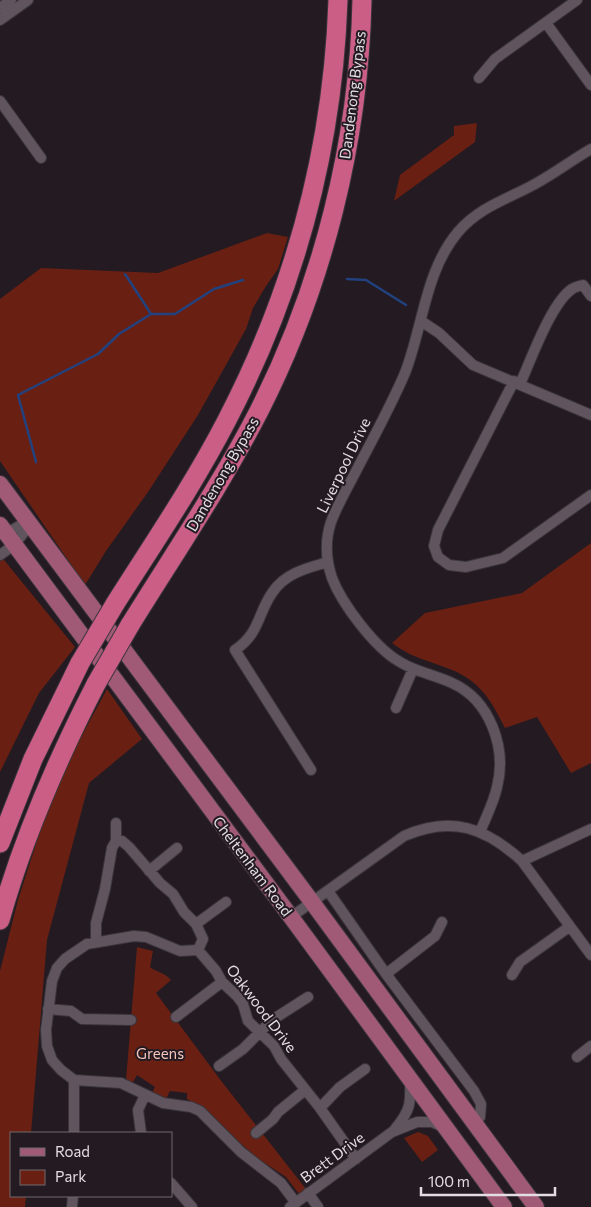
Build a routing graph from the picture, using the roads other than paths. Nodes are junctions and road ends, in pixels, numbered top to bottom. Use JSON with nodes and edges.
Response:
{"nodes":[{"id":1,"x":11,"y":0,"type":"edge"},
{"id":2,"x":28,"y":0,"type":"edge"},
{"id":3,"x":338,"y":0,"type":"edge"},
{"id":4,"x":362,"y":0,"type":"edge"},
{"id":5,"x":577,"y":0,"type":"edge"},
{"id":6,"x":0,"y":8,"type":"edge"},
{"id":7,"x":0,"y":20,"type":"edge"},
{"id":8,"x":546,"y":23,"type":"junction"},
{"id":9,"x":479,"y":78,"type":"dead end"},
{"id":10,"x":591,"y":85,"type":"edge"},
{"id":11,"x":0,"y":101,"type":"edge"},
{"id":12,"x":591,"y":149,"type":"edge"},
{"id":13,"x":41,"y":158,"type":"dead end"},
{"id":14,"x":591,"y":296,"type":"edge"},
{"id":15,"x":421,"y":321,"type":"junction"},
{"id":16,"x":517,"y":382,"type":"junction"},
{"id":17,"x":591,"y":415,"type":"edge"},
{"id":18,"x":0,"y":484,"type":"edge"},
{"id":19,"x":591,"y":495,"type":"edge"},
{"id":20,"x":29,"y":523,"type":"junction"},
{"id":21,"x":5,"y":535,"type":"edge"},
{"id":22,"x":0,"y":555,"type":"edge"},
{"id":23,"x":328,"y":562,"type":"junction"},
{"id":24,"x":412,"y":669,"type":"junction"},
{"id":25,"x":396,"y":708,"type":"dead end"},
{"id":26,"x":311,"y":770,"type":"dead end"},
{"id":27,"x":116,"y":823,"type":"dead end"},
{"id":28,"x":591,"y":829,"type":"edge"},
{"id":29,"x":480,"y":832,"type":"junction"},
{"id":30,"x":116,"y":841,"type":"junction"},
{"id":31,"x":0,"y":843,"type":"edge"},
{"id":32,"x":177,"y":848,"type":"dead end"},
{"id":33,"x":522,"y":862,"type":"junction"},
{"id":34,"x":150,"y":871,"type":"junction"},
{"id":35,"x":328,"y":891,"type":"junction"},
{"id":36,"x":226,"y":902,"type":"dead end"},
{"id":37,"x":312,"y":902,"type":"junction"},
{"id":38,"x":291,"y":917,"type":"junction"},
{"id":39,"x":0,"y":920,"type":"edge"},
{"id":40,"x":442,"y":922,"type":"dead end"},
{"id":41,"x":196,"y":924,"type":"junction"},
{"id":42,"x":569,"y":927,"type":"junction"},
{"id":43,"x":96,"y":941,"type":"junction"},
{"id":44,"x":198,"y":950,"type":"junction"},
{"id":45,"x":591,"y":955,"type":"edge"},
{"id":46,"x":386,"y":974,"type":"junction"},
{"id":47,"x":512,"y":975,"type":"dead end"},
{"id":48,"x":222,"y":982,"type":"junction"},
{"id":49,"x":308,"y":997,"type":"dead end"},
{"id":50,"x":48,"y":1009,"type":"junction"},
{"id":51,"x":176,"y":1017,"type":"dead end"},
{"id":52,"x":131,"y":1020,"type":"dead end"},
{"id":53,"x":260,"y":1033,"type":"junction"},
{"id":54,"x":591,"y":1046,"type":"edge"},
{"id":55,"x":577,"y":1057,"type":"dead end"},
{"id":56,"x":219,"y":1066,"type":"dead end"},
{"id":57,"x":365,"y":1069,"type":"dead end"},
{"id":58,"x":410,"y":1079,"type":"junction"},
{"id":59,"x":74,"y":1080,"type":"junction"},
{"id":60,"x":304,"y":1090,"type":"junction"},
{"id":61,"x":145,"y":1095,"type":"junction"},
{"id":62,"x":320,"y":1108,"type":"junction"},
{"id":63,"x":474,"y":1123,"type":"junction"},
{"id":64,"x":446,"y":1129,"type":"junction"},
{"id":65,"x":74,"y":1132,"type":"edge"},
{"id":66,"x":141,"y":1132,"type":"edge"},
{"id":67,"x":392,"y":1132,"type":"junction"},
{"id":68,"x":256,"y":1133,"type":"dead end"},
{"id":69,"x":356,"y":1159,"type":"junction"},
{"id":70,"x":172,"y":1184,"type":"edge"},
{"id":71,"x":308,"y":1193,"type":"junction"},
{"id":72,"x":293,"y":1205,"type":"edge"},
{"id":73,"x":189,"y":1206,"type":"edge"},
{"id":74,"x":318,"y":1207,"type":"edge"},
{"id":75,"x":504,"y":1207,"type":"edge"},
{"id":76,"x":536,"y":1207,"type":"edge"}],
"edges":[{"from":1,"to":6,"type":"street"},
{"from":2,"to":7,"type":"street"},
{"from":3,"to":31,"type":"highway","name":"Dandenong Bypass","bridge":true},
{"from":4,"to":39,"type":"highway","name":"Dandenong Bypass","bridge":true},
{"from":5,"to":8,"type":"street"},
{"from":8,"to":9,"type":"street"},
{"from":8,"to":10,"type":"street"},
{"from":11,"to":13,"type":"street"},
{"from":12,"to":15,"type":"street","name":"Liverpool Drive"},
{"from":14,"to":16,"type":"street"},
{"from":15,"to":16,"type":"street"},
{"from":15,"to":23,"type":"street","name":"Liverpool Drive"},
{"from":16,"to":17,"type":"street"},
{"from":16,"to":19,"type":"street"},
{"from":18,"to":20,"type":"main road","name":"Cheltenham Road"},
{"from":20,"to":21,"type":"street"},
{"from":20,"to":37,"type":"main road","name":"Cheltenham Road"},
{"from":21,"to":22,"type":"street"},
{"from":21,"to":38,"type":"main road","name":"Cheltenham Road"},
{"from":23,"to":24,"type":"street","name":"Liverpool Drive"},
{"from":23,"to":26,"type":"street"},
{"from":24,"to":25,"type":"street"},
{"from":24,"to":29,"type":"street","name":"Liverpool Drive"},
{"from":27,"to":30,"type":"street"},
{"from":28,"to":33,"type":"street"},
{"from":29,"to":33,"type":"street"},
{"from":29,"to":35,"type":"street"},
{"from":30,"to":34,"type":"street"},
{"from":30,"to":43,"type":"street"},
{"from":32,"to":34,"type":"street"},
{"from":33,"to":42,"type":"street"},
{"from":34,"to":41,"type":"street"},
{"from":35,"to":37,"type":"street"},
{"from":35,"to":46,"type":"street"},
{"from":36,"to":41,"type":"street"},
{"from":37,"to":38,"type":"street"},
{"from":37,"to":63,"type":"main road","name":"Cheltenham Road"},
{"from":38,"to":58,"type":"main road","name":"Cheltenham Road"},
{"from":40,"to":46,"type":"street"},
{"from":41,"to":44,"type":"street"},
{"from":42,"to":45,"type":"street"},
{"from":42,"to":47,"type":"street"},
{"from":43,"to":44,"type":"street"},
{"from":43,"to":50,"type":"street"},
{"from":44,"to":48,"type":"street","name":"Oakwood Drive"},
{"from":46,"to":63,"type":"street"},
{"from":48,"to":51,"type":"street"},
{"from":48,"to":53,"type":"street","name":"Oakwood Drive"},
{"from":49,"to":53,"type":"street"},
{"from":50,"to":52,"type":"street"},
{"from":50,"to":59,"type":"street"},
{"from":53,"to":56,"type":"street"},
{"from":53,"to":60,"type":"street","name":"Oakwood Drive"},
{"from":54,"to":55,"type":"street"},
{"from":57,"to":62,"type":"street"},
{"from":58,"to":64,"type":"main road","name":"Cheltenham Road"},
{"from":58,"to":67,"type":"street","name":"Brett Drive"},
{"from":59,"to":61,"type":"street"},
{"from":59,"to":65,"type":"street"},
{"from":60,"to":62,"type":"street","name":"Oakwood Drive"},
{"from":60,"to":68,"type":"street"},
{"from":61,"to":66,"type":"street"},
{"from":61,"to":72,"type":"street"},
{"from":62,"to":69,"type":"street","name":"Oakwood Drive"},
{"from":63,"to":76,"type":"main road","name":"Cheltenham Road"},
{"from":64,"to":67,"type":"street","name":"Brett Drive"},
{"from":64,"to":75,"type":"main road","name":"Cheltenham Road"},
{"from":67,"to":69,"type":"street","name":"Brett Drive"},
{"from":69,"to":71,"type":"street","name":"Brett Drive"},
{"from":70,"to":73,"type":"street"},
{"from":71,"to":72,"type":"street","name":"Brett Drive"},
{"from":71,"to":74,"type":"street"}]}
